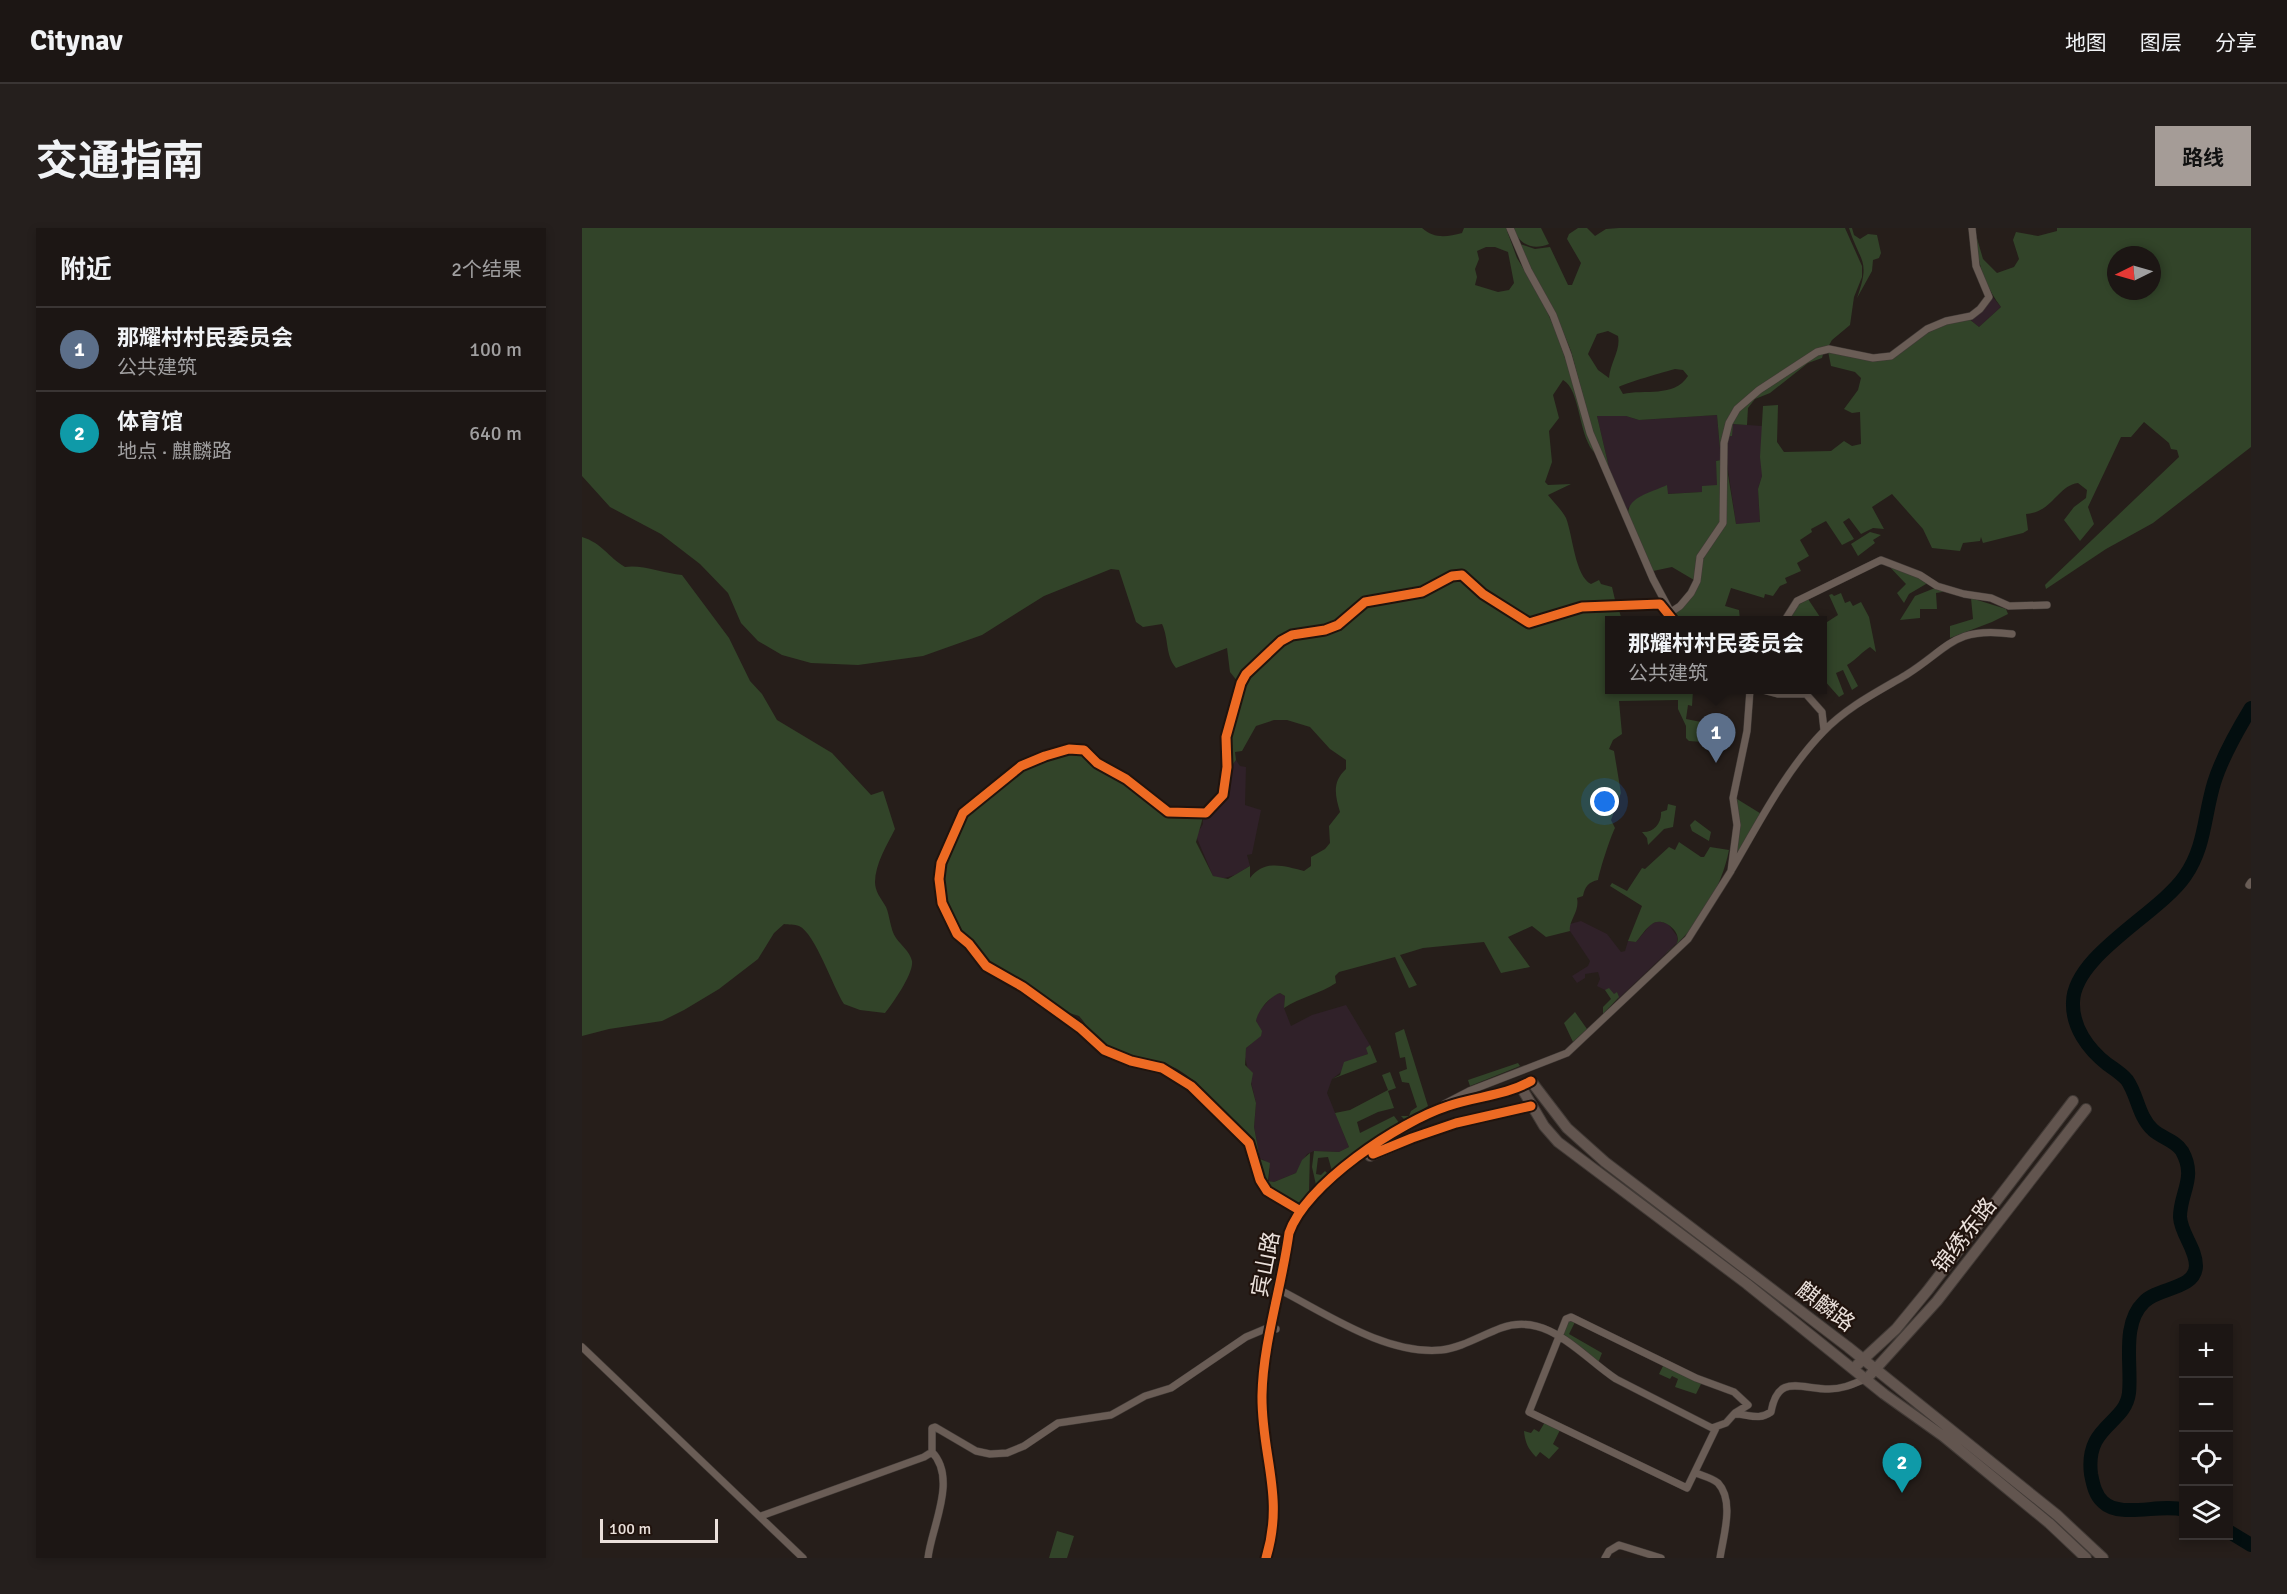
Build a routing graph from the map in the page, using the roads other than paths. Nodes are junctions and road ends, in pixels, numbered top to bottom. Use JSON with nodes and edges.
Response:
{"nodes":[{"id":1,"x":1510,"y":228,"type":"edge"},
{"id":2,"x":1972,"y":228,"type":"edge"},
{"id":3,"x":2047,"y":605,"type":"dead end"},
{"id":4,"x":1671,"y":612,"type":"junction"},
{"id":5,"x":1672,"y":616,"type":"edge"},
{"id":6,"x":1673,"y":616,"type":"edge"},
{"id":7,"x":1788,"y":616,"type":"edge"},
{"id":8,"x":2012,"y":634,"type":"dead end"},
{"id":9,"x":1750,"y":694,"type":"edge"},
{"id":10,"x":1778,"y":694,"type":"edge"},
{"id":11,"x":1806,"y":694,"type":"edge"},
{"id":12,"x":1806,"y":694,"type":"edge"},
{"id":13,"x":1824,"y":730,"type":"junction"},
{"id":14,"x":1731,"y":871,"type":"junction"},
{"id":15,"x":1532,"y":1081,"type":"joint"},
{"id":16,"x":1521,"y":1086,"type":"junction"},
{"id":17,"x":2073,"y":1101,"type":"dead end"},
{"id":18,"x":1531,"y":1106,"type":"junction"},
{"id":19,"x":1439,"y":1108,"type":"junction"},
{"id":20,"x":2086,"y":1109,"type":"dead end"},
{"id":21,"x":1299,"y":1210,"type":"junction"},
{"id":22,"x":1282,"y":1291,"type":"junction"},
{"id":23,"x":1274,"y":1329,"type":"junction"},
{"id":24,"x":1560,"y":1336,"type":"junction"},
{"id":25,"x":582,"y":1347,"type":"edge"},
{"id":26,"x":1858,"y":1364,"type":"junction"},
{"id":27,"x":1875,"y":1370,"type":"junction"},
{"id":28,"x":1865,"y":1379,"type":"junction"},
{"id":29,"x":1734,"y":1414,"type":"junction"},
{"id":30,"x":1716,"y":1428,"type":"junction"},
{"id":31,"x":932,"y":1452,"type":"junction"},
{"id":32,"x":1696,"y":1473,"type":"junction"},
{"id":33,"x":761,"y":1516,"type":"junction"},
{"id":34,"x":803,"y":1558,"type":"edge"},
{"id":35,"x":928,"y":1558,"type":"edge"},
{"id":36,"x":1268,"y":1558,"type":"edge"},
{"id":37,"x":1605,"y":1558,"type":"edge"},
{"id":38,"x":1661,"y":1558,"type":"edge"},
{"id":39,"x":1720,"y":1558,"type":"edge"},
{"id":40,"x":2086,"y":1558,"type":"edge"},
{"id":41,"x":2103,"y":1558,"type":"edge"}],
"edges":[{"from":1,"to":4,"type":"street"},
{"from":2,"to":4,"type":"street"},
{"from":3,"to":7,"type":"street"},
{"from":4,"to":6,"type":"street"},
{"from":5,"to":21,"type":"street"},
{"from":8,"to":13,"type":"street"},
{"from":9,"to":14,"type":"street"},
{"from":10,"to":11,"type":"street"},
{"from":12,"to":13,"type":"street"},
{"from":13,"to":14,"type":"street"},
{"from":14,"to":19,"type":"street"},
{"from":15,"to":16,"type":"main road","name":"宾山路"},
{"from":15,"to":26,"type":"main road","name":"麒麟路"},
{"from":16,"to":18,"type":"main road","name":"麒麟路"},
{"from":16,"to":19,"type":"main road","name":"宾山路"},
{"from":17,"to":26,"type":"main road","name":"锦绣东路"},
{"from":18,"to":22,"type":"main road","name":"宾山路"},
{"from":18,"to":26,"type":"main road","name":"麒麟路"},
{"from":19,"to":21,"type":"main road","name":"宾山路"},
{"from":20,"to":27,"type":"main road","name":"锦绣东路"},
{"from":21,"to":22,"type":"main road","name":"宾山路"},
{"from":22,"to":23,"type":"main road","name":"宾山路"},
{"from":22,"to":24,"type":"street"},
{"from":23,"to":31,"type":"street"},
{"from":23,"to":36,"type":"main road","name":"宾山路"},
{"from":24,"to":29,"type":"street"},
{"from":24,"to":30,"type":"street"},
{"from":24,"to":32,"type":"street"},
{"from":25,"to":33,"type":"street"},
{"from":26,"to":27,"type":"main road","name":"麒麟路"},
{"from":26,"to":28,"type":"main road","name":"麒麟路"},
{"from":27,"to":28,"type":"main road","name":"锦绣东路"},
{"from":27,"to":41,"type":"main road","name":"麒麟路"},
{"from":28,"to":29,"type":"street"},
{"from":28,"to":40,"type":"main road","name":"麒麟路"},
{"from":29,"to":30,"type":"street"},
{"from":30,"to":32,"type":"street"},
{"from":31,"to":33,"type":"street"},
{"from":31,"to":35,"type":"street"},
{"from":32,"to":39,"type":"street"},
{"from":33,"to":34,"type":"street"},
{"from":37,"to":38,"type":"street"}]}
